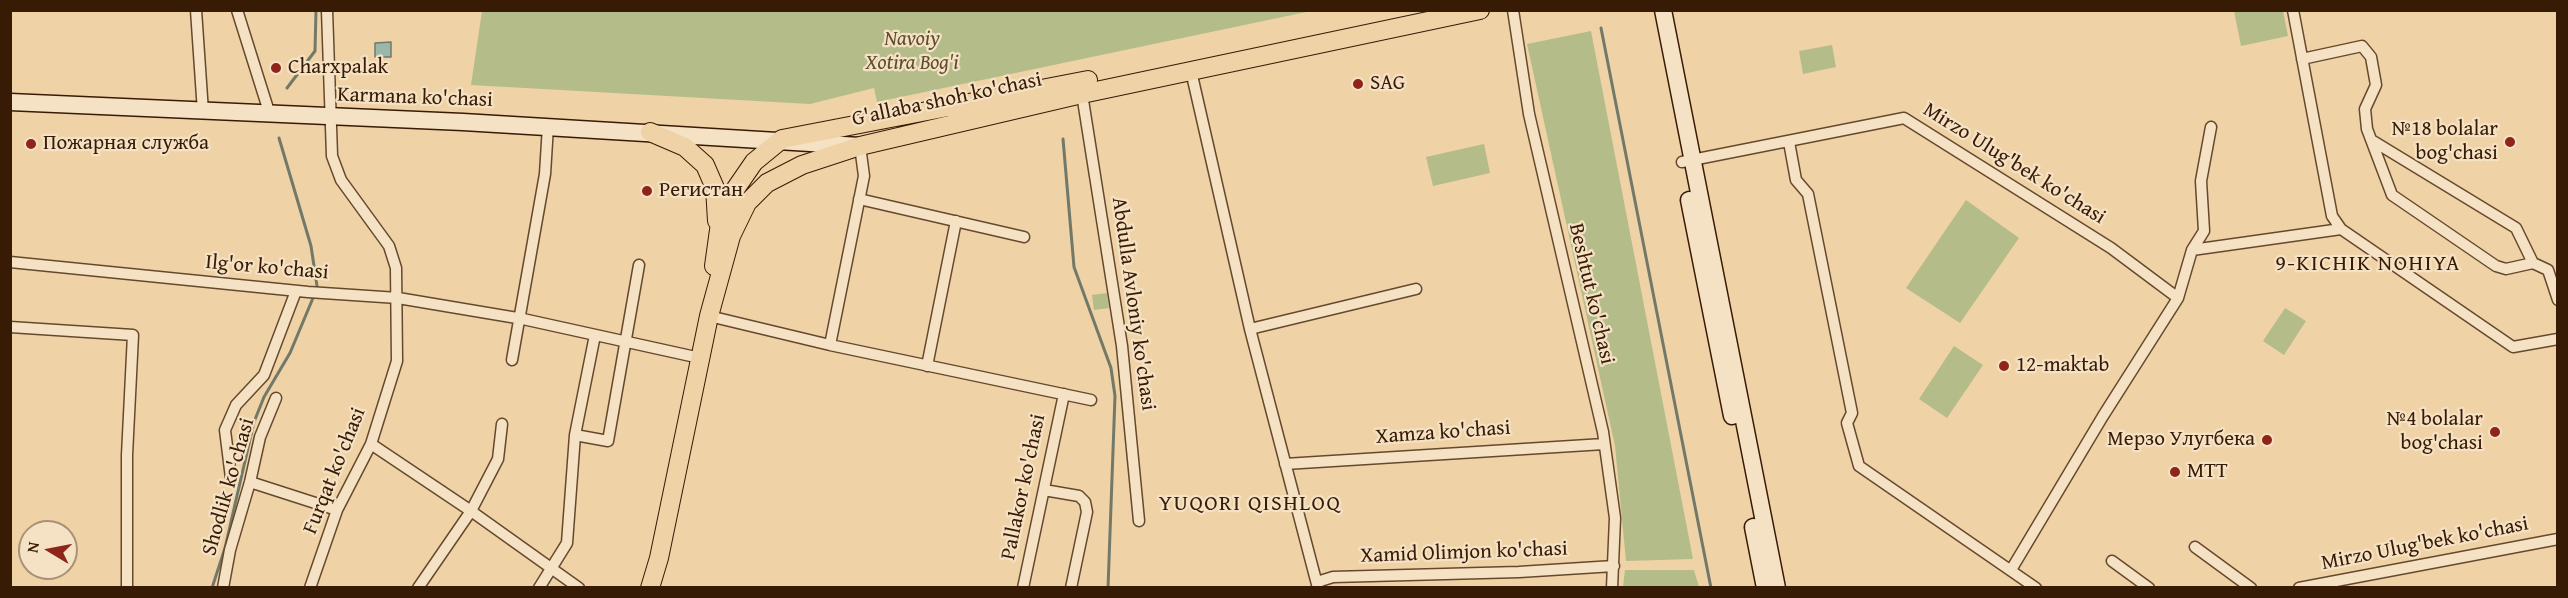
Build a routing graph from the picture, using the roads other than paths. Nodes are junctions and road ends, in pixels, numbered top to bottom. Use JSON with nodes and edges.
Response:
{"nodes":[{"id":1,"x":196,"y":10,"type":"edge"},
{"id":2,"x":237,"y":10,"type":"edge"},
{"id":3,"x":327,"y":10,"type":"edge"},
{"id":4,"x":1425,"y":10,"type":"edge"},
{"id":5,"x":1480,"y":10,"type":"edge"},
{"id":6,"x":1513,"y":10,"type":"edge"},
{"id":7,"x":1652,"y":10,"type":"edge"},
{"id":8,"x":1663,"y":10,"type":"edge"},
{"id":9,"x":2293,"y":10,"type":"edge"},
{"id":10,"x":2302,"y":59,"type":"junction"},
{"id":11,"x":1191,"y":71,"type":"junction"},
{"id":12,"x":1082,"y":94,"type":"junction"},
{"id":13,"x":10,"y":102,"type":"edge"},
{"id":14,"x":202,"y":112,"type":"junction"},
{"id":15,"x":270,"y":115,"type":"junction"},
{"id":16,"x":330,"y":118,"type":"junction"},
{"id":17,"x":548,"y":126,"type":"junction"},
{"id":18,"x":2211,"y":127,"type":"dead end"},
{"id":19,"x":650,"y":132,"type":"junction"},
{"id":20,"x":782,"y":139,"type":"junction"},
{"id":21,"x":2373,"y":141,"type":"junction"},
{"id":22,"x":1789,"y":142,"type":"junction"},
{"id":23,"x":861,"y":146,"type":"junction"},
{"id":24,"x":1687,"y":161,"type":"junction"},
{"id":25,"x":859,"y":199,"type":"junction"},
{"id":26,"x":956,"y":221,"type":"junction"},
{"id":27,"x":2341,"y":229,"type":"junction"},
{"id":28,"x":1024,"y":237,"type":"dead end"},
{"id":29,"x":716,"y":238,"type":"junction"},
{"id":30,"x":2192,"y":250,"type":"junction"},
{"id":31,"x":10,"y":262,"type":"edge"},
{"id":32,"x":2534,"y":263,"type":"junction"},
{"id":33,"x":639,"y":265,"type":"dead end"},
{"id":34,"x":1416,"y":289,"type":"dead end"},
{"id":35,"x":296,"y":291,"type":"junction"},
{"id":36,"x":398,"y":298,"type":"junction"},
{"id":37,"x":2178,"y":298,"type":"junction"},
{"id":38,"x":2558,"y":300,"type":"edge"},
{"id":39,"x":709,"y":315,"type":"junction"},
{"id":40,"x":519,"y":318,"type":"junction"},
{"id":41,"x":10,"y":327,"type":"edge"},
{"id":42,"x":1250,"y":329,"type":"junction"},
{"id":43,"x":595,"y":335,"type":"junction"},
{"id":44,"x":2558,"y":339,"type":"edge"},
{"id":45,"x":626,"y":342,"type":"junction"},
{"id":46,"x":830,"y":345,"type":"junction"},
{"id":47,"x":700,"y":358,"type":"junction"},
{"id":48,"x":512,"y":360,"type":"dead end"},
{"id":49,"x":927,"y":366,"type":"junction"},
{"id":50,"x":1064,"y":394,"type":"junction"},
{"id":51,"x":276,"y":398,"type":"dead end"},
{"id":52,"x":1091,"y":400,"type":"dead end"},
{"id":53,"x":502,"y":424,"type":"dead end"},
{"id":54,"x":575,"y":435,"type":"junction"},
{"id":55,"x":371,"y":444,"type":"junction"},
{"id":56,"x":1604,"y":444,"type":"junction"},
{"id":57,"x":1285,"y":464,"type":"junction"},
{"id":58,"x":231,"y":478,"type":"dead end"},
{"id":59,"x":250,"y":482,"type":"junction"},
{"id":60,"x":1044,"y":490,"type":"junction"},
{"id":61,"x":338,"y":510,"type":"junction"},
{"id":62,"x":471,"y":511,"type":"junction"},
{"id":63,"x":1139,"y":521,"type":"dead end"},
{"id":64,"x":2558,"y":539,"type":"edge"},
{"id":65,"x":2195,"y":547,"type":"dead end"},
{"id":66,"x":2112,"y":561,"type":"dead end"},
{"id":67,"x":1614,"y":566,"type":"junction"},
{"id":68,"x":552,"y":568,"type":"junction"},
{"id":69,"x":2011,"y":570,"type":"junction"},
{"id":70,"x":1317,"y":585,"type":"edge"},
{"id":71,"x":2327,"y":585,"type":"edge"},
{"id":72,"x":127,"y":588,"type":"edge"},
{"id":73,"x":223,"y":588,"type":"edge"},
{"id":74,"x":310,"y":588,"type":"edge"},
{"id":75,"x":418,"y":588,"type":"edge"},
{"id":76,"x":538,"y":588,"type":"edge"},
{"id":77,"x":579,"y":588,"type":"edge"},
{"id":78,"x":650,"y":588,"type":"edge"},
{"id":79,"x":1023,"y":588,"type":"edge"},
{"id":80,"x":1071,"y":588,"type":"edge"},
{"id":81,"x":1612,"y":588,"type":"edge"},
{"id":82,"x":1765,"y":588,"type":"edge"},
{"id":83,"x":1777,"y":588,"type":"edge"},
{"id":84,"x":2036,"y":588,"type":"edge"},
{"id":85,"x":2149,"y":588,"type":"edge"},
{"id":86,"x":2251,"y":588,"type":"edge"},
{"id":87,"x":2299,"y":588,"type":"edge"}],
"edges":[{"from":1,"to":14,"type":"street"},
{"from":2,"to":15,"type":"street"},
{"from":3,"to":16,"type":"street","name":"Furqat ko'chasi"},
{"from":4,"to":20,"type":"main road","name":"G'allaba shoh ko'chasi"},
{"from":5,"to":11,"type":"main road","name":"G'allaba shoh ko'chasi"},
{"from":6,"to":56,"type":"street","name":"Beshtut ko'chasi"},
{"from":7,"to":24,"type":"main road"},
{"from":8,"to":24,"type":"main road"},
{"from":9,"to":10,"type":"street"},
{"from":10,"to":21,"type":"street"},
{"from":10,"to":27,"type":"street"},
{"from":11,"to":12,"type":"main road","name":"G'allaba shoh ko'chasi"},
{"from":11,"to":42,"type":"street"},
{"from":12,"to":23,"type":"main road","name":"G'allaba shoh ko'chasi"},
{"from":12,"to":63,"type":"street","name":"Abdulla Avloniy ko'chasi"},
{"from":13,"to":14,"type":"main road","name":"Karmana ko'chasi"},
{"from":14,"to":15,"type":"main road","name":"Karmana ko'chasi"},
{"from":15,"to":16,"type":"main road","name":"Karmana ko'chasi"},
{"from":16,"to":17,"type":"main road","name":"Karmana ko'chasi"},
{"from":16,"to":36,"type":"street","name":"Furqat ko'chasi"},
{"from":17,"to":19,"type":"main road","name":"Karmana ko'chasi"},
{"from":17,"to":40,"type":"street"},
{"from":18,"to":30,"type":"street"},
{"from":19,"to":20,"type":"main road","name":"Karmana ko'chasi"},
{"from":19,"to":29,"type":"main road"},
{"from":20,"to":23,"type":"main road","name":"G'allaba shoh ko'chasi"},
{"from":20,"to":29,"type":"main road"},
{"from":21,"to":32,"type":"street"},
{"from":21,"to":32,"type":"street"},
{"from":22,"to":24,"type":"street","name":"Mirzo Ulug'bek ko'chasi"},
{"from":22,"to":37,"type":"street","name":"Mirzo Ulug'bek ko'chasi"},
{"from":22,"to":69,"type":"street"},
{"from":23,"to":25,"type":"street"},
{"from":23,"to":39,"type":"main road"},
{"from":24,"to":82,"type":"main road"},
{"from":24,"to":83,"type":"main road"},
{"from":25,"to":26,"type":"street"},
{"from":25,"to":46,"type":"street"},
{"from":26,"to":28,"type":"street"},
{"from":26,"to":49,"type":"street"},
{"from":27,"to":30,"type":"street"},
{"from":27,"to":44,"type":"street"},
{"from":29,"to":39,"type":"main road"},
{"from":30,"to":37,"type":"street"},
{"from":31,"to":35,"type":"street","name":"Ilg'or ko'chasi"},
{"from":32,"to":38,"type":"street"},
{"from":33,"to":45,"type":"street"},
{"from":34,"to":42,"type":"street"},
{"from":35,"to":36,"type":"street","name":"Ilg'or ko'chasi"},
{"from":35,"to":58,"type":"street"},
{"from":36,"to":40,"type":"street","name":"Ilg'or ko'chasi"},
{"from":36,"to":55,"type":"street","name":"Furqat ko'chasi"},
{"from":37,"to":69,"type":"street"},
{"from":39,"to":46,"type":"street"},
{"from":39,"to":47,"type":"main road"},
{"from":40,"to":43,"type":"street","name":"Ilg'or ko'chasi"},
{"from":40,"to":48,"type":"street"},
{"from":41,"to":72,"type":"street"},
{"from":42,"to":57,"type":"street"},
{"from":43,"to":45,"type":"street","name":"Ilg'or ko'chasi"},
{"from":43,"to":54,"type":"street"},
{"from":45,"to":47,"type":"street","name":"Ilg'or ko'chasi"},
{"from":45,"to":54,"type":"street"},
{"from":46,"to":49,"type":"street"},
{"from":47,"to":78,"type":"main road"},
{"from":49,"to":50,"type":"street"},
{"from":50,"to":52,"type":"street"},
{"from":50,"to":60,"type":"street","name":"Pallakor ko'chasi"},
{"from":51,"to":59,"type":"street","name":"Shodlik ko'chasi"},
{"from":53,"to":62,"type":"street"},
{"from":54,"to":68,"type":"street"},
{"from":55,"to":61,"type":"street","name":"Furqat ko'chasi"},
{"from":55,"to":62,"type":"street"},
{"from":56,"to":57,"type":"street","name":"Xamza ko'chasi"},
{"from":56,"to":67,"type":"street","name":"Beshtut ko'chasi"},
{"from":57,"to":70,"type":"street"},
{"from":59,"to":61,"type":"street"},
{"from":59,"to":73,"type":"street","name":"Shodlik ko'chasi"},
{"from":60,"to":79,"type":"street","name":"Pallakor ko'chasi"},
{"from":60,"to":80,"type":"street"},
{"from":61,"to":74,"type":"street","name":"Furqat ko'chasi"},
{"from":62,"to":68,"type":"street"},
{"from":62,"to":75,"type":"street"},
{"from":64,"to":71,"type":"street","name":"Mirzo Ulug'bek ko'chasi"},
{"from":65,"to":86,"type":"street"},
{"from":66,"to":85,"type":"street"},
{"from":67,"to":70,"type":"street","name":"Xamid Olimjon ko'chasi"},
{"from":67,"to":81,"type":"street","name":"Beshtut ko'chasi"},
{"from":68,"to":76,"type":"street"},
{"from":68,"to":77,"type":"street"},
{"from":69,"to":84,"type":"street"},
{"from":71,"to":87,"type":"street","name":"Mirzo Ulug'bek ko'chasi"}]}
